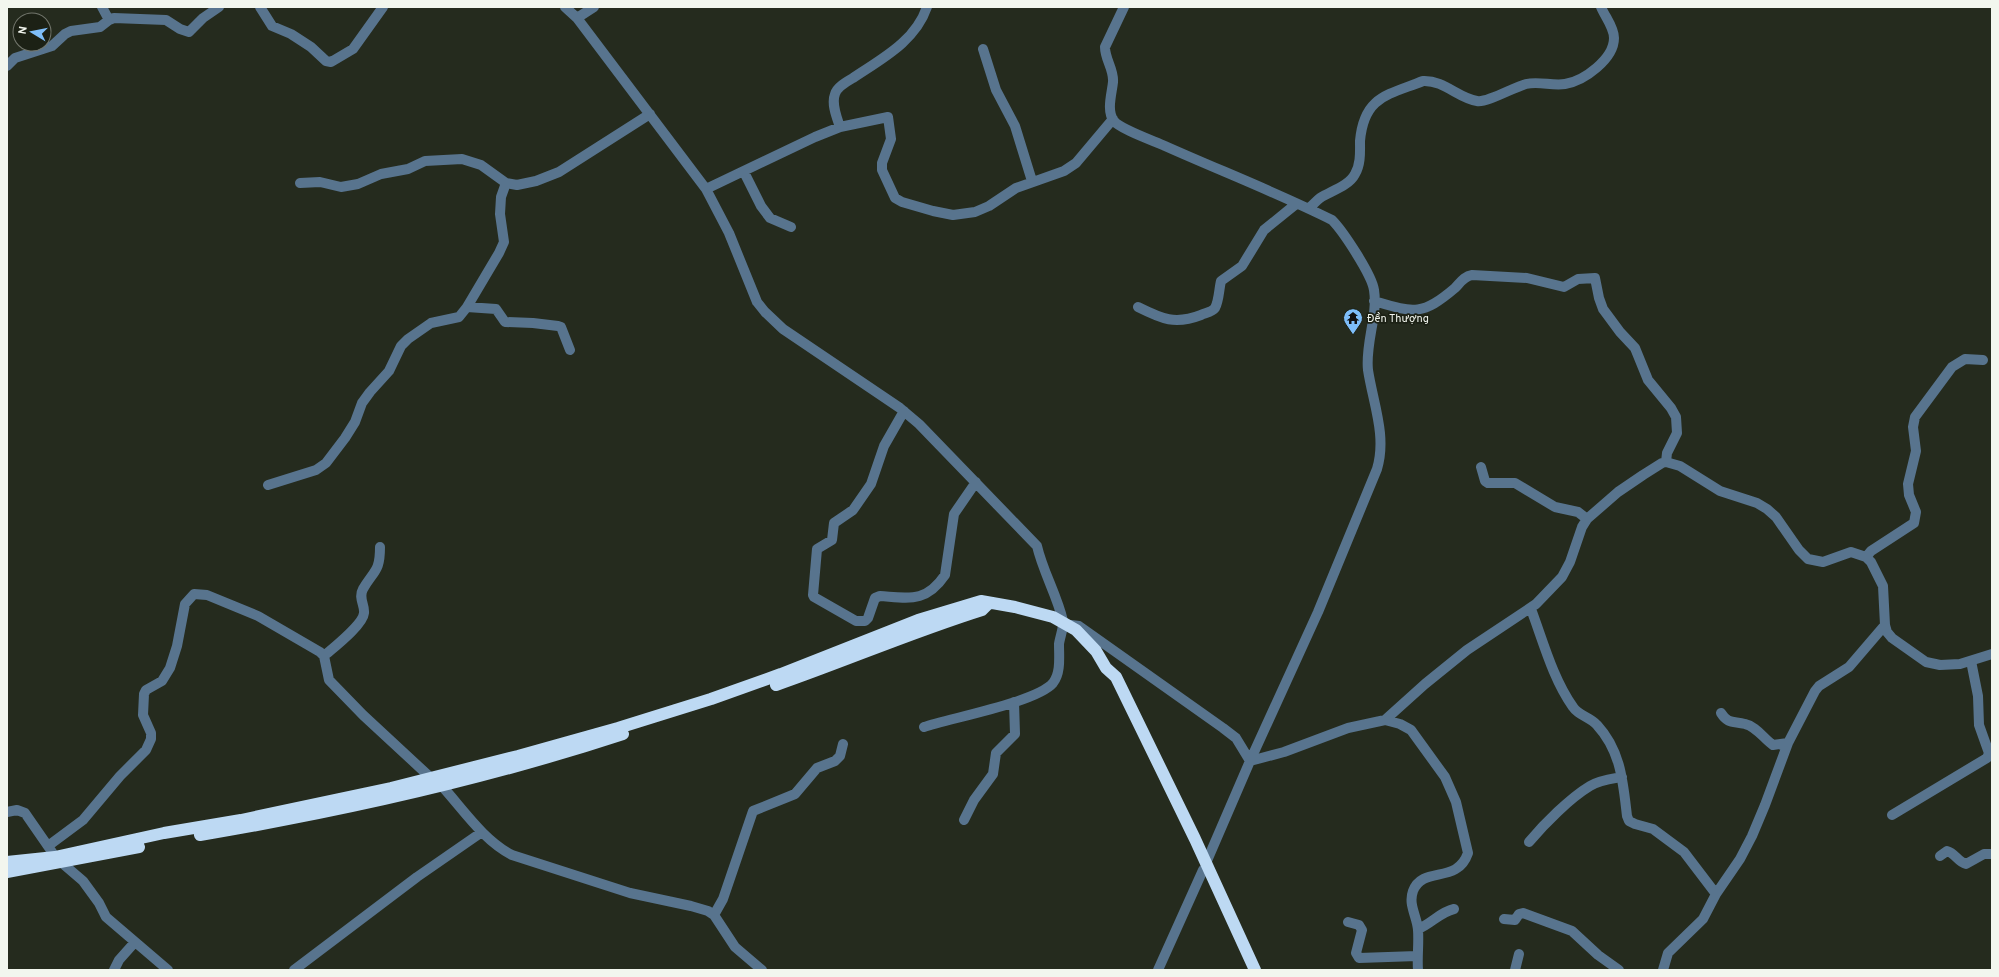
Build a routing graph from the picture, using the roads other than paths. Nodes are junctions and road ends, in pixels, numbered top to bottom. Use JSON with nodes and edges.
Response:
{"nodes":[{"id":1,"x":102,"y":7,"type":"edge"},
{"id":2,"x":218,"y":7,"type":"edge"},
{"id":3,"x":260,"y":7,"type":"edge"},
{"id":4,"x":383,"y":7,"type":"edge"},
{"id":5,"x":565,"y":7,"type":"edge"},
{"id":6,"x":594,"y":7,"type":"edge"},
{"id":7,"x":927,"y":7,"type":"edge"},
{"id":8,"x":1124,"y":7,"type":"edge"},
{"id":9,"x":1601,"y":7,"type":"edge"},
{"id":10,"x":578,"y":18,"type":"junction"},
{"id":11,"x":109,"y":20,"type":"junction"},
{"id":12,"x":983,"y":49,"type":"dead end"},
{"id":13,"x":7,"y":66,"type":"edge"},
{"id":14,"x":650,"y":114,"type":"junction"},
{"id":15,"x":1112,"y":119,"type":"junction"},
{"id":16,"x":840,"y":127,"type":"junction"},
{"id":17,"x":744,"y":172,"type":"junction"},
{"id":18,"x":1032,"y":181,"type":"junction"},
{"id":19,"x":300,"y":183,"type":"dead end"},
{"id":20,"x":506,"y":183,"type":"junction"},
{"id":21,"x":706,"y":189,"type":"junction"},
{"id":22,"x":1296,"y":204,"type":"junction"},
{"id":23,"x":1309,"y":208,"type":"junction"},
{"id":24,"x":791,"y":228,"type":"dead end"},
{"id":25,"x":1374,"y":301,"type":"junction"},
{"id":26,"x":466,"y":307,"type":"junction"},
{"id":27,"x":1138,"y":308,"type":"dead end"},
{"id":28,"x":570,"y":350,"type":"dead end"},
{"id":29,"x":1983,"y":360,"type":"dead end"},
{"id":30,"x":904,"y":411,"type":"junction"},
{"id":31,"x":1666,"y":462,"type":"junction"},
{"id":32,"x":1481,"y":467,"type":"dead end"},
{"id":33,"x":976,"y":482,"type":"junction"},
{"id":34,"x":268,"y":486,"type":"dead end"},
{"id":35,"x":1588,"y":519,"type":"junction"},
{"id":36,"x":380,"y":548,"type":"dead end"},
{"id":37,"x":1866,"y":557,"type":"junction"},
{"id":38,"x":1531,"y":609,"type":"junction"},
{"id":39,"x":1063,"y":623,"type":"junction"},
{"id":40,"x":1885,"y":625,"type":"junction"},
{"id":41,"x":1992,"y":654,"type":"edge"},
{"id":42,"x":324,"y":656,"type":"junction"},
{"id":43,"x":1971,"y":661,"type":"junction"},
{"id":44,"x":1014,"y":702,"type":"junction"},
{"id":45,"x":1721,"y":713,"type":"dead end"},
{"id":46,"x":1385,"y":720,"type":"junction"},
{"id":47,"x":924,"y":727,"type":"dead end"},
{"id":48,"x":1788,"y":743,"type":"junction"},
{"id":49,"x":843,"y":744,"type":"dead end"},
{"id":50,"x":1250,"y":761,"type":"junction"},
{"id":51,"x":1622,"y":777,"type":"junction"},
{"id":52,"x":436,"y":782,"type":"junction"},
{"id":53,"x":7,"y":812,"type":"edge"},
{"id":54,"x":1892,"y":815,"type":"dead end"},
{"id":55,"x":964,"y":820,"type":"dead end"},
{"id":56,"x":482,"y":832,"type":"junction"},
{"id":57,"x":1529,"y":842,"type":"dead end"},
{"id":58,"x":48,"y":846,"type":"junction"},
{"id":59,"x":1992,"y":854,"type":"edge"},
{"id":60,"x":1940,"y":856,"type":"dead end"},
{"id":61,"x":58,"y":860,"type":"junction"},
{"id":62,"x":7,"y":862,"type":"edge"},
{"id":63,"x":1205,"y":866,"type":"junction"},
{"id":64,"x":7,"y":872,"type":"edge"},
{"id":65,"x":1716,"y":894,"type":"junction"},
{"id":66,"x":1454,"y":909,"type":"dead end"},
{"id":67,"x":714,"y":915,"type":"junction"},
{"id":68,"x":1504,"y":919,"type":"dead end"},
{"id":69,"x":1348,"y":922,"type":"dead end"},
{"id":70,"x":1418,"y":929,"type":"junction"},
{"id":71,"x":135,"y":942,"type":"junction"},
{"id":72,"x":1519,"y":954,"type":"dead end"},
{"id":73,"x":1417,"y":956,"type":"junction"},
{"id":74,"x":1250,"y":967,"type":"edge"},
{"id":75,"x":114,"y":970,"type":"edge"},
{"id":76,"x":168,"y":970,"type":"edge"},
{"id":77,"x":294,"y":970,"type":"edge"},
{"id":78,"x":762,"y":970,"type":"edge"},
{"id":79,"x":1158,"y":970,"type":"edge"},
{"id":80,"x":1418,"y":970,"type":"edge"},
{"id":81,"x":1515,"y":970,"type":"edge"},
{"id":82,"x":1619,"y":970,"type":"edge"},
{"id":83,"x":1663,"y":970,"type":"edge"}],
"edges":[{"from":1,"to":11,"type":"street"},
{"from":2,"to":11,"type":"street"},
{"from":3,"to":4,"type":"street"},
{"from":5,"to":10,"type":"street"},
{"from":6,"to":10,"type":"street"},
{"from":7,"to":16,"type":"street"},
{"from":8,"to":15,"type":"street"},
{"from":9,"to":23,"type":"street"},
{"from":10,"to":14,"type":"street"},
{"from":11,"to":13,"type":"street"},
{"from":12,"to":18,"type":"street"},
{"from":14,"to":20,"type":"street"},
{"from":14,"to":21,"type":"street"},
{"from":15,"to":18,"type":"street"},
{"from":15,"to":22,"type":"street"},
{"from":16,"to":17,"type":"street"},
{"from":16,"to":18,"type":"street"},
{"from":17,"to":21,"type":"street"},
{"from":17,"to":24,"type":"street"},
{"from":19,"to":20,"type":"street"},
{"from":20,"to":26,"type":"street"},
{"from":21,"to":30,"type":"street"},
{"from":22,"to":23,"type":"street"},
{"from":22,"to":27,"type":"street"},
{"from":23,"to":25,"type":"street"},
{"from":25,"to":31,"type":"street"},
{"from":25,"to":50,"type":"street"},
{"from":26,"to":28,"type":"street"},
{"from":26,"to":34,"type":"street"},
{"from":29,"to":37,"type":"street"},
{"from":30,"to":33,"type":"street"},
{"from":30,"to":33,"type":"street"},
{"from":31,"to":35,"type":"street"},
{"from":31,"to":37,"type":"street"},
{"from":32,"to":35,"type":"street"},
{"from":33,"to":39,"type":"street"},
{"from":35,"to":38,"type":"street"},
{"from":36,"to":42,"type":"street"},
{"from":37,"to":40,"type":"street"},
{"from":38,"to":46,"type":"street"},
{"from":38,"to":51,"type":"street"},
{"from":39,"to":44,"type":"street"},
{"from":39,"to":50,"type":"street"},
{"from":39,"to":52,"type":"highway"},
{"from":39,"to":63,"type":"highway"},
{"from":40,"to":43,"type":"street"},
{"from":40,"to":48,"type":"street"},
{"from":41,"to":43,"type":"street"},
{"from":42,"to":52,"type":"street"},
{"from":42,"to":58,"type":"street"},
{"from":43,"to":54,"type":"street"},
{"from":44,"to":47,"type":"street"},
{"from":44,"to":55,"type":"street"},
{"from":45,"to":48,"type":"street"},
{"from":46,"to":50,"type":"street"},
{"from":46,"to":70,"type":"street"},
{"from":48,"to":65,"type":"street"},
{"from":49,"to":67,"type":"street"},
{"from":50,"to":63,"type":"street"},
{"from":51,"to":57,"type":"street"},
{"from":51,"to":65,"type":"street"},
{"from":52,"to":56,"type":"street"},
{"from":52,"to":61,"type":"highway"},
{"from":53,"to":58,"type":"street"},
{"from":56,"to":67,"type":"street"},
{"from":56,"to":77,"type":"street"},
{"from":58,"to":61,"type":"street"},
{"from":59,"to":60,"type":"street"},
{"from":61,"to":62,"type":"highway"},
{"from":61,"to":64,"type":"highway"},
{"from":61,"to":71,"type":"street"},
{"from":63,"to":74,"type":"highway"},
{"from":63,"to":79,"type":"street"},
{"from":65,"to":83,"type":"street"},
{"from":66,"to":70,"type":"street"},
{"from":67,"to":78,"type":"street"},
{"from":68,"to":82,"type":"street"},
{"from":69,"to":73,"type":"street"},
{"from":70,"to":73,"type":"street"},
{"from":71,"to":75,"type":"street"},
{"from":71,"to":76,"type":"street"},
{"from":72,"to":81,"type":"street"},
{"from":73,"to":80,"type":"street"}]}
